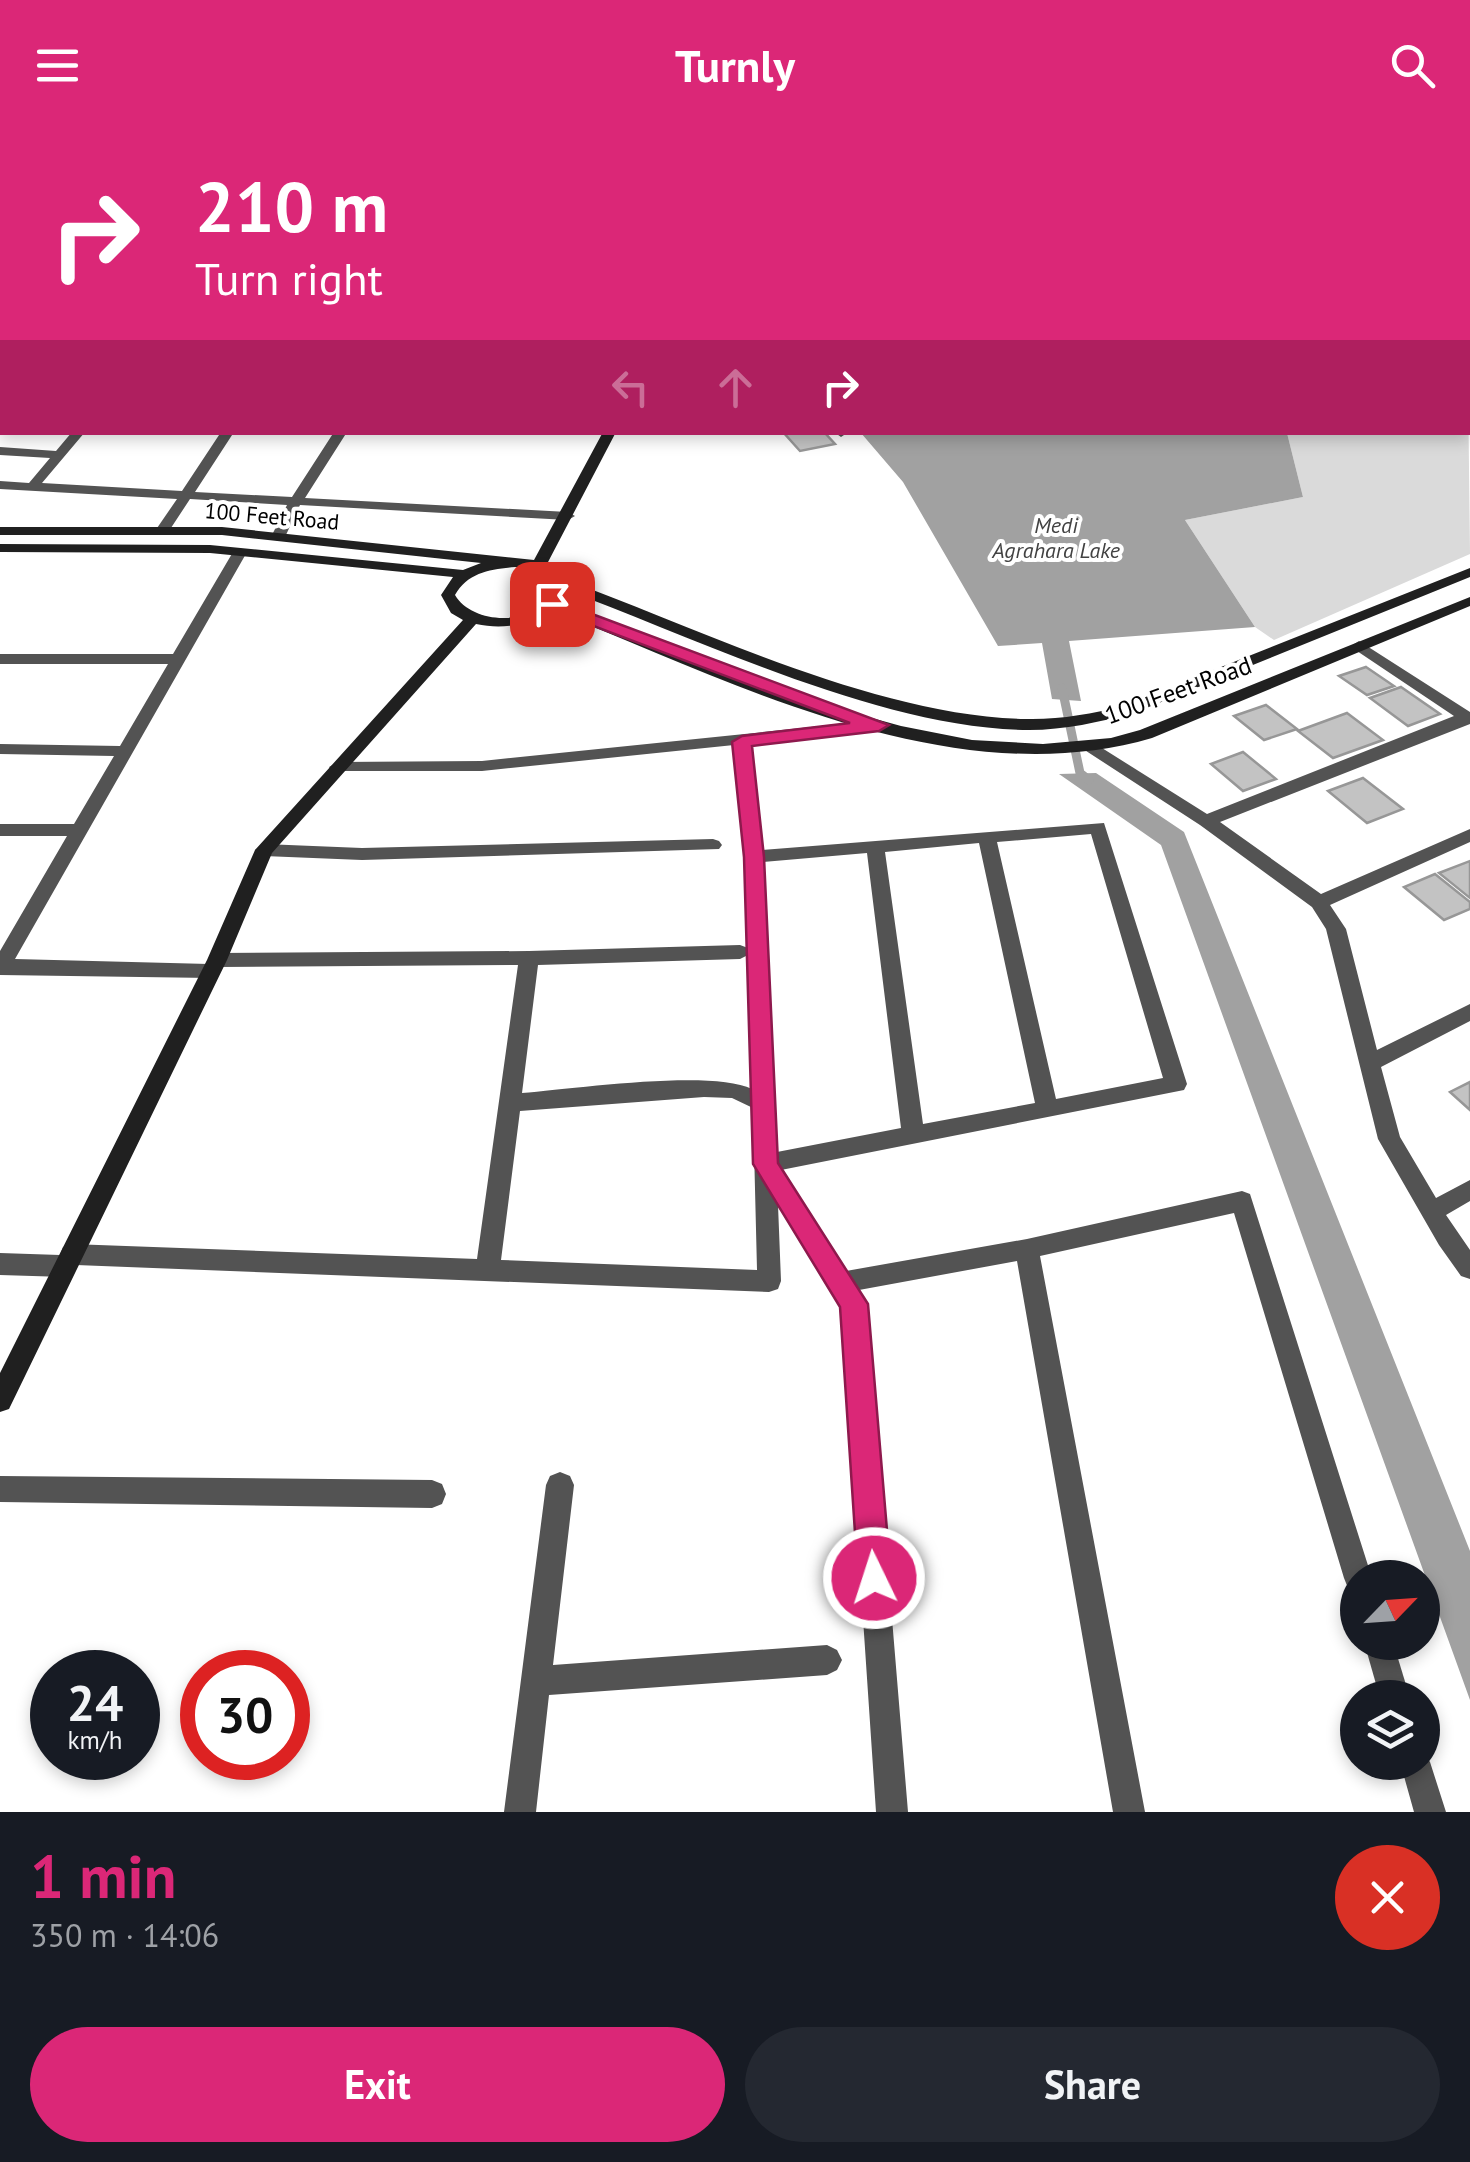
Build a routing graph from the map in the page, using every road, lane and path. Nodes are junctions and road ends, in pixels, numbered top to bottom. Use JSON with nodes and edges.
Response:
{"nodes":[{"id":1,"x":77,"y":435,"type":"edge"},
{"id":2,"x":226,"y":435,"type":"edge"},
{"id":3,"x":338,"y":435,"type":"edge"},
{"id":4,"x":608,"y":435,"type":"edge"},
{"id":5,"x":0,"y":451,"type":"edge"},
{"id":6,"x":60,"y":455,"type":"junction"},
{"id":7,"x":0,"y":485,"type":"edge"},
{"id":8,"x":32,"y":487,"type":"junction"},
{"id":9,"x":184,"y":496,"type":"junction"},
{"id":10,"x":295,"y":502,"type":"junction"},
{"id":11,"x":568,"y":516,"type":"junction"},
{"id":12,"x":0,"y":531,"type":"edge"},
{"id":13,"x":162,"y":531,"type":"junction"},
{"id":14,"x":278,"y":537,"type":"junction"},
{"id":15,"x":0,"y":548,"type":"edge"},
{"id":16,"x":240,"y":552,"type":"junction"},
{"id":17,"x":539,"y":564,"type":"junction"},
{"id":18,"x":1470,"y":572,"type":"edge"},
{"id":19,"x":464,"y":574,"type":"junction"},
{"id":20,"x":556,"y":581,"type":"junction"},
{"id":21,"x":1470,"y":600,"type":"edge"},
{"id":22,"x":552,"y":604,"type":"junction"},
{"id":23,"x":472,"y":619,"type":"junction"},
{"id":24,"x":1359,"y":646,"type":"junction"},
{"id":25,"x":0,"y":659,"type":"edge"},
{"id":26,"x":178,"y":659,"type":"junction"},
{"id":27,"x":1468,"y":718,"type":"edge"},
{"id":28,"x":879,"y":725,"type":"junction"},
{"id":29,"x":742,"y":742,"type":"junction"},
{"id":30,"x":1088,"y":746,"type":"junction"},
{"id":31,"x":0,"y":749,"type":"edge"},
{"id":32,"x":125,"y":751,"type":"junction"},
{"id":33,"x":338,"y":767,"type":"junction"},
{"id":34,"x":1206,"y":822,"type":"junction"},
{"id":35,"x":0,"y":830,"type":"edge"},
{"id":36,"x":79,"y":830,"type":"junction"},
{"id":37,"x":1470,"y":836,"type":"edge"},
{"id":38,"x":986,"y":837,"type":"junction"},
{"id":39,"x":713,"y":845,"type":"dead end"},
{"id":40,"x":875,"y":846,"type":"junction"},
{"id":41,"x":264,"y":850,"type":"junction"},
{"id":42,"x":754,"y":857,"type":"junction"},
{"id":43,"x":1319,"y":902,"type":"junction"},
{"id":44,"x":740,"y":952,"type":"dead end"},
{"id":45,"x":528,"y":958,"type":"junction"},
{"id":46,"x":214,"y":965,"type":"junction"},
{"id":47,"x":0,"y":967,"type":"edge"},
{"id":48,"x":1470,"y":1012,"type":"edge"},
{"id":49,"x":1368,"y":1064,"type":"junction"},
{"id":50,"x":508,"y":1103,"type":"junction"},
{"id":51,"x":1047,"y":1109,"type":"junction"},
{"id":52,"x":913,"y":1136,"type":"junction"},
{"id":53,"x":766,"y":1164,"type":"junction"},
{"id":54,"x":1470,"y":1190,"type":"edge"},
{"id":55,"x":1432,"y":1211,"type":"junction"},
{"id":56,"x":1027,"y":1248,"type":"junction"},
{"id":57,"x":68,"y":1260,"type":"junction"},
{"id":58,"x":0,"y":1264,"type":"edge"},
{"id":59,"x":488,"y":1268,"type":"junction"},
{"id":60,"x":1470,"y":1268,"type":"edge"},
{"id":61,"x":840,"y":1283,"type":"junction"},
{"id":62,"x":0,"y":1400,"type":"edge"},
{"id":63,"x":560,"y":1485,"type":"dead end"},
{"id":64,"x":0,"y":1489,"type":"edge"},
{"id":65,"x":432,"y":1494,"type":"dead end"},
{"id":66,"x":1352,"y":1560,"type":"edge"},
{"id":67,"x":827,"y":1660,"type":"dead end"},
{"id":68,"x":536,"y":1681,"type":"junction"},
{"id":69,"x":1420,"y":1780,"type":"edge"},
{"id":70,"x":520,"y":1812,"type":"edge"},
{"id":71,"x":892,"y":1812,"type":"edge"},
{"id":72,"x":1130,"y":1812,"type":"edge"},
{"id":73,"x":1430,"y":1812,"type":"edge"}],
"edges":[{"from":1,"to":6,"type":"street"},
{"from":2,"to":9,"type":"street"},
{"from":3,"to":10,"type":"street"},
{"from":4,"to":11,"type":"main road"},
{"from":5,"to":6,"type":"street"},
{"from":6,"to":8,"type":"street"},
{"from":7,"to":8,"type":"street"},
{"from":8,"to":9,"type":"street"},
{"from":9,"to":10,"type":"street"},
{"from":9,"to":13,"type":"street"},
{"from":10,"to":11,"type":"street"},
{"from":10,"to":14,"type":"street"},
{"from":11,"to":17,"type":"main road"},
{"from":12,"to":13,"type":"main road","name":"100 Feet Road"},
{"from":13,"to":14,"type":"main road","name":"100 Feet Road"},
{"from":14,"to":17,"type":"main road","name":"100 Feet Road"},
{"from":15,"to":16,"type":"main road","name":"100 Feet Road"},
{"from":16,"to":19,"type":"main road","name":"100 Feet Road"},
{"from":16,"to":26,"type":"street"},
{"from":17,"to":19,"type":"main road","name":"100 Feet Road"},
{"from":17,"to":20,"type":"main road"},
{"from":18,"to":20,"type":"main road","name":"100 Feet Road"},
{"from":19,"to":23,"type":"main road"},
{"from":20,"to":22,"type":"main road"},
{"from":21,"to":24,"type":"main road","name":"100 Feet Road"},
{"from":22,"to":23,"type":"main road"},
{"from":22,"to":28,"type":"main road","name":"100 Feet Road"},
{"from":23,"to":33,"type":"main road"},
{"from":24,"to":27,"type":"street"},
{"from":24,"to":30,"type":"main road","name":"100 Feet Road"},
{"from":25,"to":26,"type":"street"},
{"from":26,"to":32,"type":"street"},
{"from":27,"to":34,"type":"street"},
{"from":28,"to":29,"type":"street"},
{"from":28,"to":30,"type":"main road","name":"100 Feet Road"},
{"from":29,"to":33,"type":"street"},
{"from":29,"to":42,"type":"street"},
{"from":30,"to":34,"type":"street"},
{"from":31,"to":32,"type":"street"},
{"from":32,"to":36,"type":"street"},
{"from":33,"to":41,"type":"main road"},
{"from":34,"to":43,"type":"street"},
{"from":35,"to":36,"type":"street"},
{"from":36,"to":47,"type":"street"},
{"from":37,"to":43,"type":"street"},
{"from":38,"to":40,"type":"street"},
{"from":38,"to":51,"type":"street"},
{"from":38,"to":51,"type":"street"},
{"from":39,"to":41,"type":"street"},
{"from":40,"to":42,"type":"street"},
{"from":40,"to":52,"type":"street"},
{"from":41,"to":46,"type":"main road"},
{"from":42,"to":53,"type":"street"},
{"from":43,"to":49,"type":"street"},
{"from":44,"to":45,"type":"street"},
{"from":45,"to":46,"type":"street"},
{"from":45,"to":50,"type":"street"},
{"from":46,"to":47,"type":"street"},
{"from":46,"to":57,"type":"main road"},
{"from":48,"to":49,"type":"street"},
{"from":49,"to":55,"type":"street"},
{"from":50,"to":53,"type":"street"},
{"from":50,"to":59,"type":"street"},
{"from":51,"to":52,"type":"street"},
{"from":52,"to":53,"type":"street"},
{"from":53,"to":59,"type":"street"},
{"from":53,"to":61,"type":"street"},
{"from":54,"to":55,"type":"street"},
{"from":55,"to":60,"type":"street"},
{"from":56,"to":61,"type":"street"},
{"from":56,"to":66,"type":"street"},
{"from":56,"to":72,"type":"street"},
{"from":57,"to":58,"type":"street"},
{"from":57,"to":59,"type":"street"},
{"from":57,"to":62,"type":"main road"},
{"from":61,"to":71,"type":"street"},
{"from":63,"to":68,"type":"street"},
{"from":64,"to":65,"type":"street"},
{"from":67,"to":68,"type":"street"},
{"from":68,"to":70,"type":"street"},
{"from":69,"to":73,"type":"street"}]}
